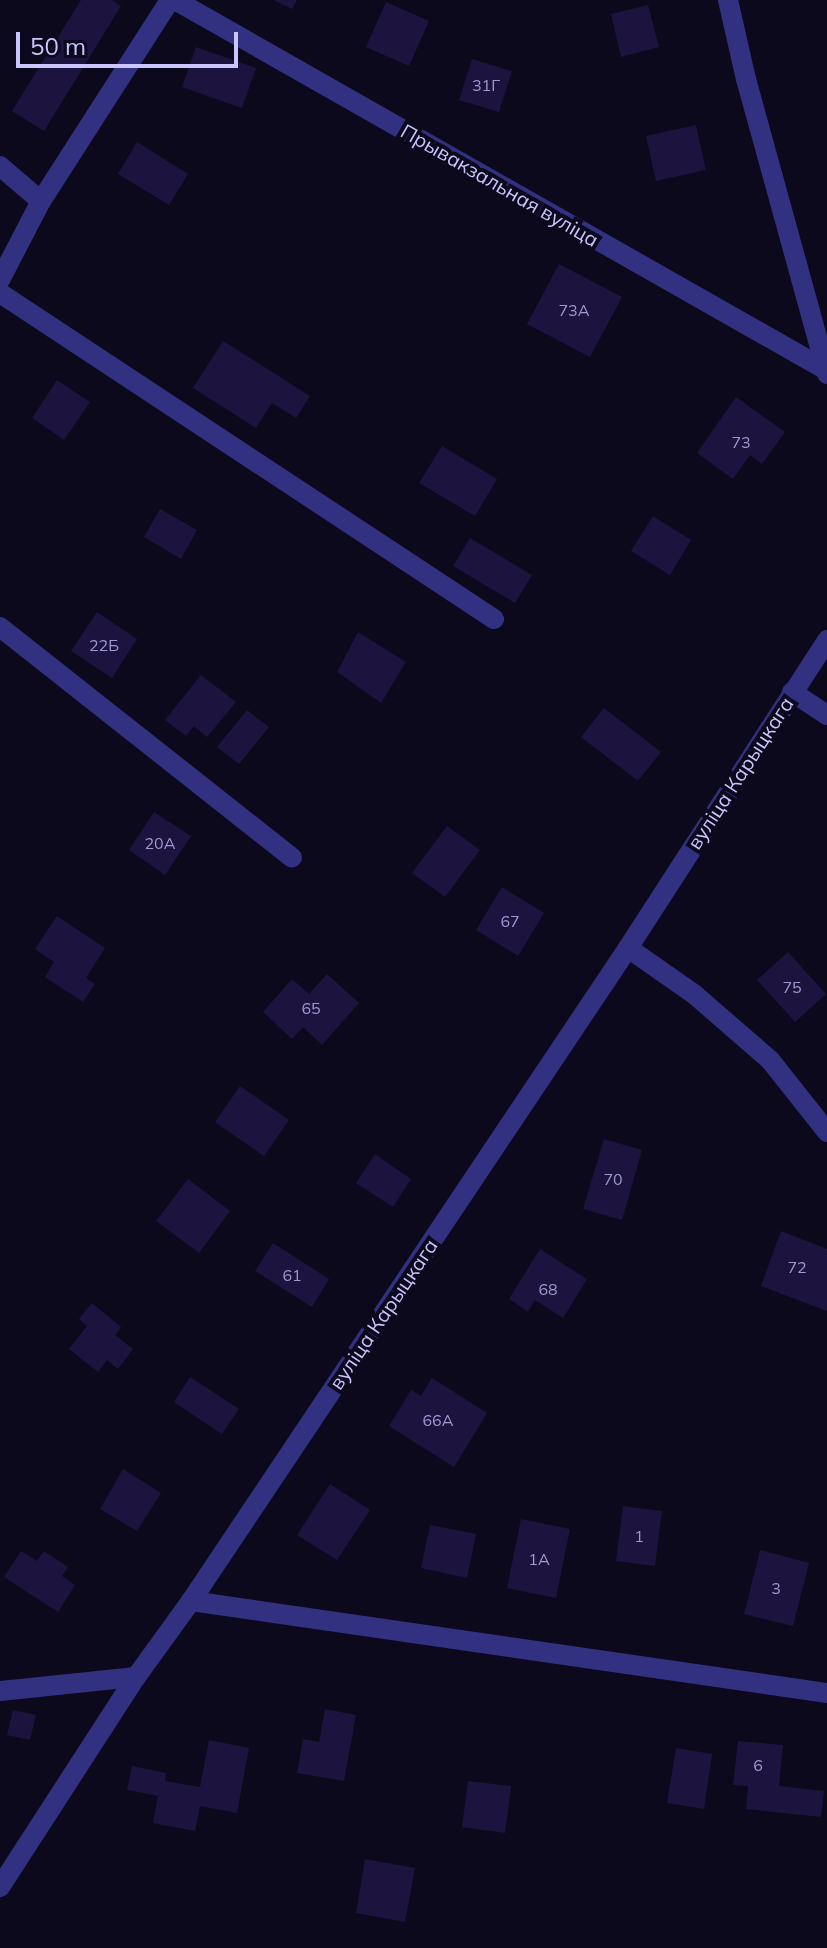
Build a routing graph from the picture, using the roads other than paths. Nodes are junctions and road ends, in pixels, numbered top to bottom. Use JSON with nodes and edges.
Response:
{"nodes":[{"id":1,"x":172,"y":0,"type":"edge"},
{"id":2,"x":728,"y":0,"type":"edge"},
{"id":3,"x":0,"y":166,"type":"edge"},
{"id":4,"x":41,"y":201,"type":"junction"},
{"id":5,"x":0,"y":280,"type":"edge"},
{"id":6,"x":0,"y":293,"type":"edge"},
{"id":7,"x":826,"y":372,"type":"edge"},
{"id":8,"x":494,"y":619,"type":"dead end"},
{"id":9,"x":0,"y":627,"type":"edge"},
{"id":10,"x":827,"y":640,"type":"edge"},
{"id":11,"x":792,"y":692,"type":"junction"},
{"id":12,"x":827,"y":715,"type":"edge"},
{"id":13,"x":292,"y":858,"type":"dead end"},
{"id":14,"x":628,"y":948,"type":"junction"},
{"id":15,"x":827,"y":1132,"type":"edge"},
{"id":16,"x":191,"y":1601,"type":"junction"},
{"id":17,"x":136,"y":1677,"type":"junction"},
{"id":18,"x":0,"y":1691,"type":"edge"},
{"id":19,"x":827,"y":1693,"type":"edge"},
{"id":20,"x":0,"y":1887,"type":"edge"}],
"edges":[{"from":1,"to":4,"type":"street"},
{"from":1,"to":7,"type":"street","name":"Прывакзальная вуліца"},
{"from":2,"to":7,"type":"street"},
{"from":3,"to":4,"type":"street"},
{"from":4,"to":5,"type":"street"},
{"from":6,"to":8,"type":"street"},
{"from":9,"to":13,"type":"street"},
{"from":10,"to":11,"type":"street","name":"вуліца Карыцкага"},
{"from":11,"to":12,"type":"street"},
{"from":11,"to":14,"type":"street","name":"вуліца Карыцкага"},
{"from":14,"to":15,"type":"street"},
{"from":14,"to":16,"type":"street","name":"вуліца Карыцкага"},
{"from":16,"to":17,"type":"street","name":"вуліца Карыцкага"},
{"from":16,"to":19,"type":"street"},
{"from":17,"to":18,"type":"street"},
{"from":17,"to":20,"type":"street","name":"вуліца Карыцкага"}]}
